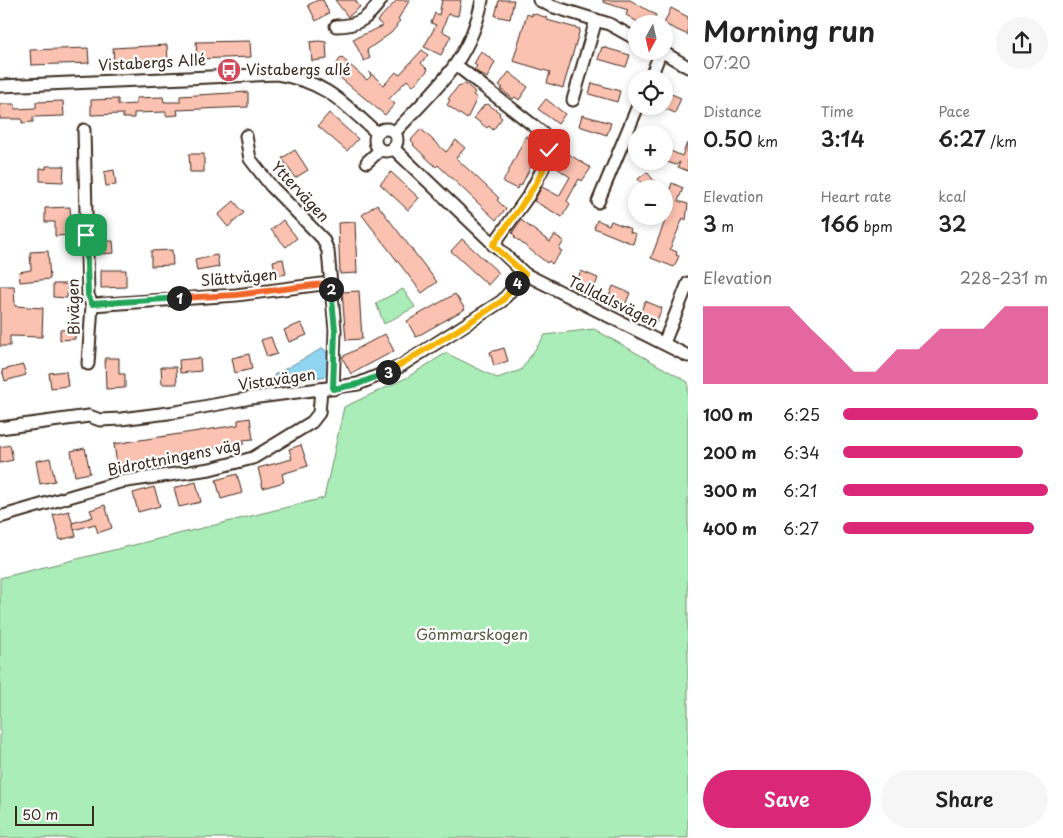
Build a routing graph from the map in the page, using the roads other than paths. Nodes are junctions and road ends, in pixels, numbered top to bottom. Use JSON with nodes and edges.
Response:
{"nodes":[{"id":1,"x":382,"y":0,"type":"edge"},
{"id":2,"x":482,"y":0,"type":"edge"},
{"id":3,"x":539,"y":0,"type":"edge"},
{"id":4,"x":596,"y":20,"type":"junction"},
{"id":5,"x":336,"y":26,"type":"dead end"},
{"id":6,"x":628,"y":35,"type":"edge"},
{"id":7,"x":673,"y":58,"type":"edge"},
{"id":8,"x":456,"y":66,"type":"junction"},
{"id":9,"x":688,"y":67,"type":"edge"},
{"id":10,"x":0,"y":86,"type":"edge"},
{"id":11,"x":573,"y":100,"type":"dead end"},
{"id":12,"x":634,"y":115,"type":"edge"},
{"id":13,"x":84,"y":130,"type":"dead end"},
{"id":14,"x":377,"y":133,"type":"junction"},
{"id":15,"x":394,"y":133,"type":"junction"},
{"id":16,"x":246,"y":136,"type":"dead end"},
{"id":17,"x":393,"y":148,"type":"junction"},
{"id":18,"x":380,"y":150,"type":"junction"},
{"id":19,"x":367,"y":162,"type":"dead end"},
{"id":20,"x":598,"y":202,"type":"dead end"},
{"id":21,"x":493,"y":245,"type":"junction"},
{"id":22,"x":525,"y":274,"type":"junction"},
{"id":23,"x":330,"y":283,"type":"junction"},
{"id":24,"x":688,"y":283,"type":"edge"},
{"id":25,"x":92,"y":304,"type":"junction"},
{"id":26,"x":664,"y":343,"type":"junction"},
{"id":27,"x":688,"y":356,"type":"edge"},
{"id":28,"x":88,"y":364,"type":"dead end"},
{"id":29,"x":327,"y":389,"type":"junction"},
{"id":30,"x":0,"y":428,"type":"edge"},
{"id":31,"x":0,"y":517,"type":"edge"}],
"edges":[{"from":1,"to":5,"type":"street"},
{"from":2,"to":8,"type":"street"},
{"from":3,"to":4,"type":"street"},
{"from":4,"to":6,"type":"street"},
{"from":4,"to":11,"type":"street"},
{"from":7,"to":9,"type":"street"},
{"from":8,"to":15,"type":"street"},
{"from":8,"to":21,"type":"street"},
{"from":10,"to":14,"type":"street","name":"Vistabergs Allé"},
{"from":12,"to":20,"type":"street"},
{"from":13,"to":25,"type":"street","name":"Bivägen"},
{"from":14,"to":15,"type":"street"},
{"from":14,"to":18,"type":"street"},
{"from":15,"to":17,"type":"street"},
{"from":16,"to":23,"type":"street","name":"Yttervägen"},
{"from":17,"to":18,"type":"street"},
{"from":17,"to":21,"type":"street"},
{"from":18,"to":19,"type":"street"},
{"from":21,"to":22,"type":"street"},
{"from":22,"to":26,"type":"street","name":"Talldalsvägen"},
{"from":22,"to":29,"type":"street","name":"Vistavägen"},
{"from":23,"to":25,"type":"street","name":"Slättvägen"},
{"from":23,"to":29,"type":"street","name":"Yttervägen"},
{"from":24,"to":26,"type":"street"},
{"from":25,"to":28,"type":"street","name":"Bivägen"},
{"from":26,"to":27,"type":"street","name":"Talldalsvägen"},
{"from":29,"to":30,"type":"street","name":"Vistavägen"},
{"from":29,"to":31,"type":"street","name":"Bidrottningens väg"}]}
